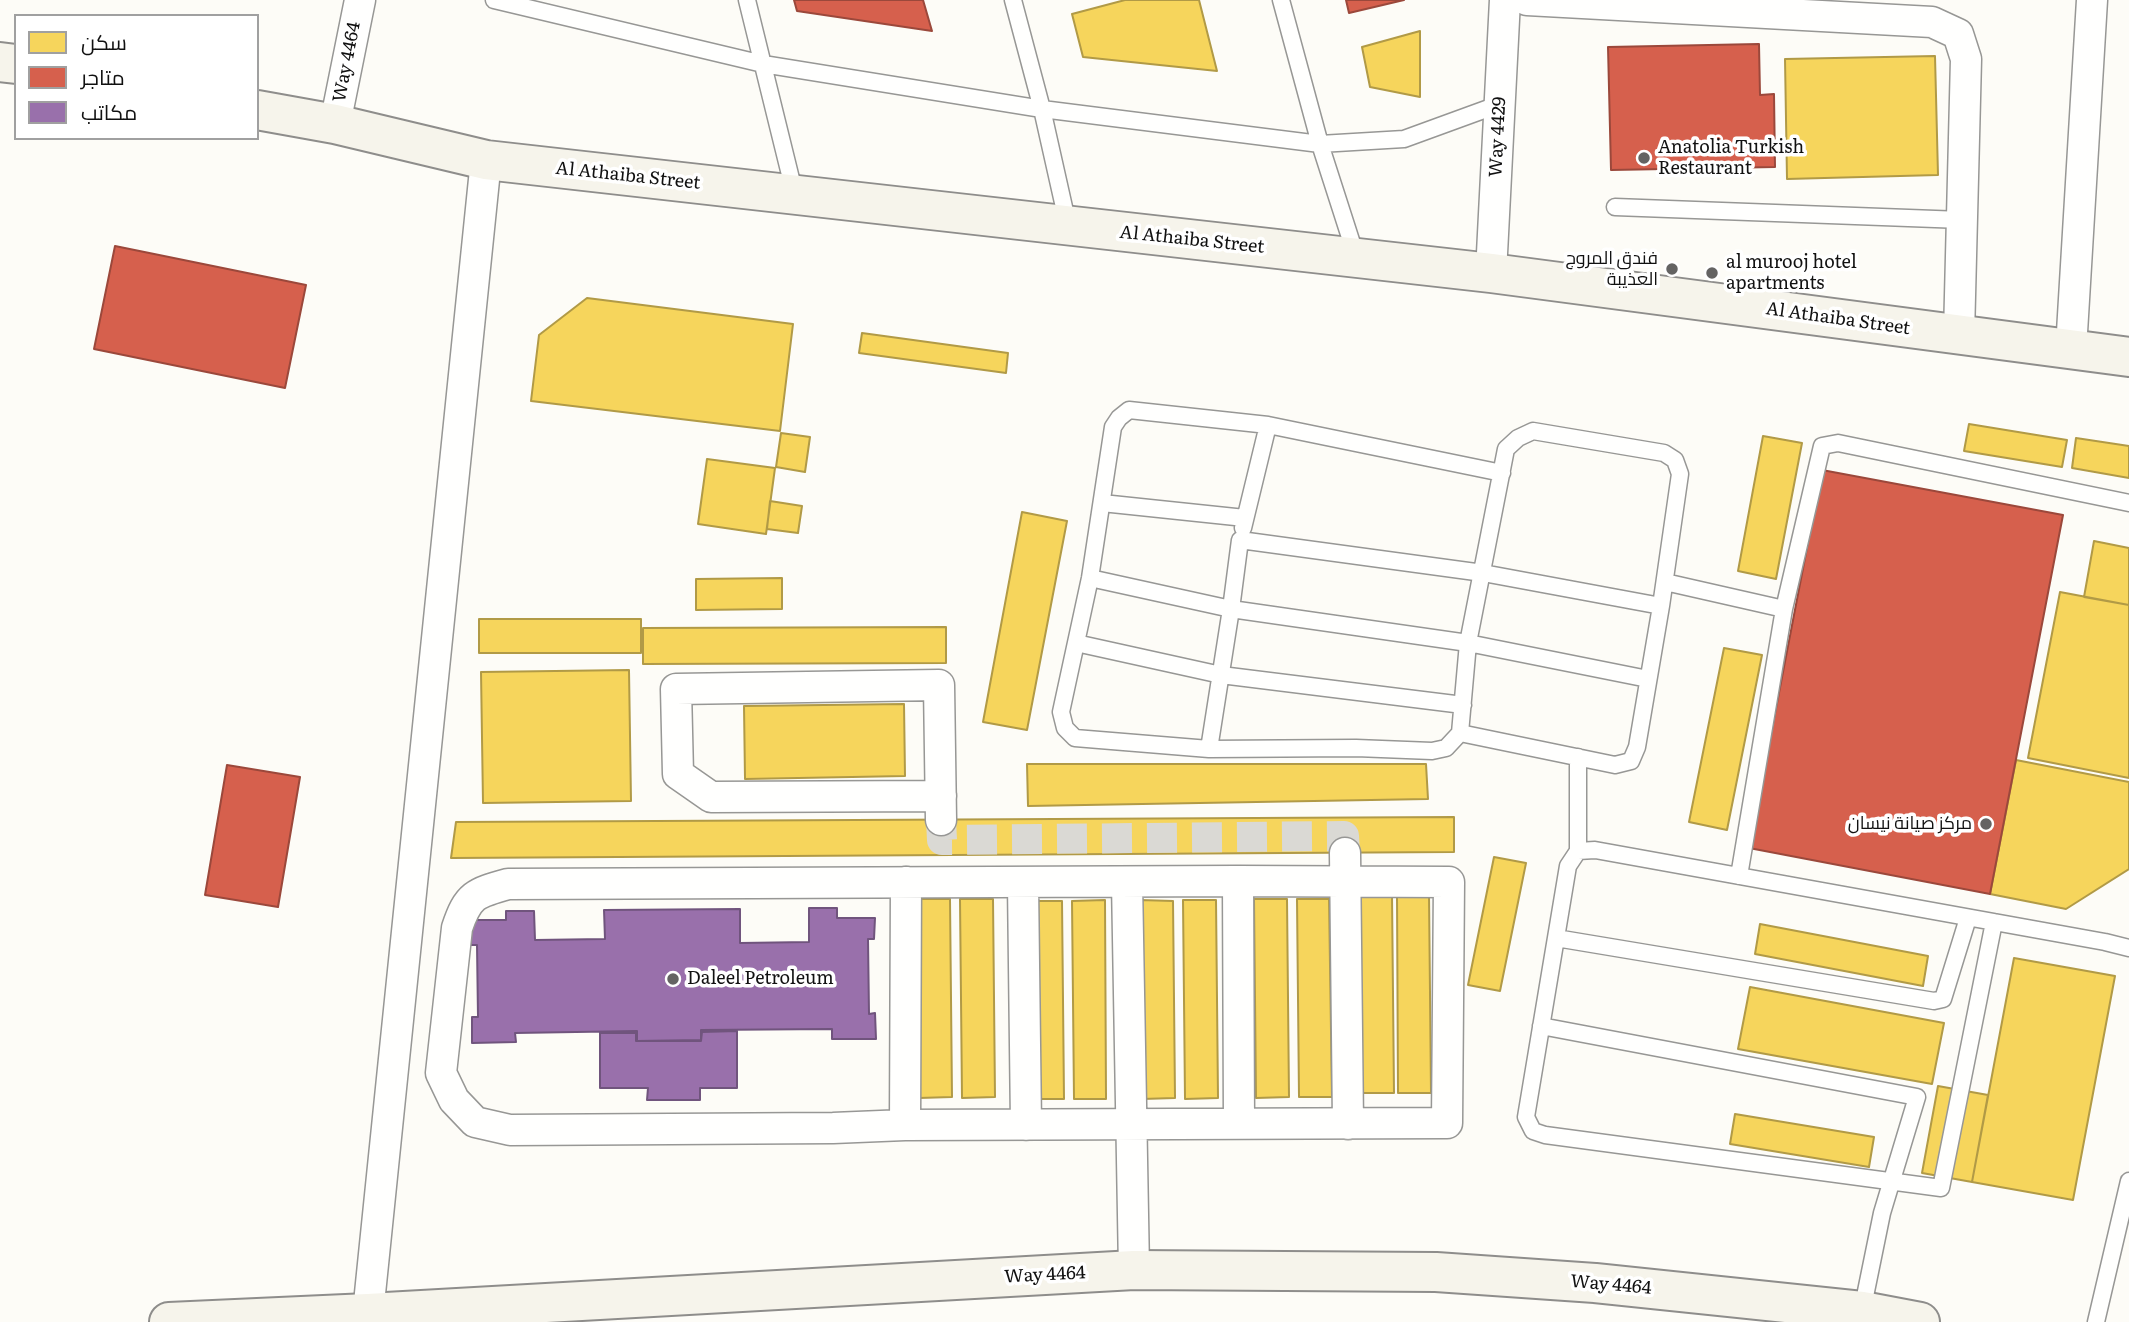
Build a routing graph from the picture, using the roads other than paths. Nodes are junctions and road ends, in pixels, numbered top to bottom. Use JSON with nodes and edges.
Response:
{"nodes":[{"id":1,"x":360,"y":0,"type":"edge"},
{"id":2,"x":494,"y":0,"type":"edge"},
{"id":3,"x":747,"y":0,"type":"edge"},
{"id":4,"x":1013,"y":0,"type":"edge"},
{"id":5,"x":1281,"y":0,"type":"edge"},
{"id":6,"x":1505,"y":0,"type":"edge"},
{"id":7,"x":1527,"y":0,"type":"edge"},
{"id":8,"x":2092,"y":0,"type":"edge"},
{"id":9,"x":763,"y":64,"type":"junction"},
{"id":10,"x":1500,"y":104,"type":"junction"},
{"id":11,"x":1042,"y":109,"type":"junction"},
{"id":12,"x":259,"y":110,"type":"edge"},
{"id":13,"x":335,"y":124,"type":"junction"},
{"id":14,"x":1320,"y":144,"type":"junction"},
{"id":15,"x":486,"y":160,"type":"junction"},
{"id":16,"x":794,"y":195,"type":"junction"},
{"id":17,"x":1615,"y":207,"type":"dead end"},
{"id":18,"x":1962,"y":220,"type":"junction"},
{"id":19,"x":1068,"y":226,"type":"junction"},
{"id":20,"x":1357,"y":258,"type":"junction"},
{"id":21,"x":1491,"y":273,"type":"junction"},
{"id":22,"x":1959,"y":335,"type":"junction"},
{"id":23,"x":2071,"y":349,"type":"junction"},
{"id":24,"x":2129,"y":357,"type":"edge"},
{"id":25,"x":1268,"y":425,"type":"junction"},
{"id":26,"x":1502,"y":473,"type":"junction"},
{"id":27,"x":1102,"y":503,"type":"junction"},
{"id":28,"x":2129,"y":503,"type":"edge"},
{"id":29,"x":1245,"y":518,"type":"junction"},
{"id":30,"x":1240,"y":540,"type":"junction"},
{"id":31,"x":1483,"y":573,"type":"junction"},
{"id":32,"x":1090,"y":578,"type":"junction"},
{"id":33,"x":1665,"y":582,"type":"junction"},
{"id":34,"x":1661,"y":606,"type":"junction"},
{"id":35,"x":1231,"y":609,"type":"junction"},
{"id":36,"x":1784,"y":610,"type":"junction"},
{"id":37,"x":1076,"y":643,"type":"junction"},
{"id":38,"x":1468,"y":643,"type":"junction"},
{"id":39,"x":1221,"y":675,"type":"junction"},
{"id":40,"x":1648,"y":679,"type":"junction"},
{"id":41,"x":1463,"y":705,"type":"junction"},
{"id":42,"x":1460,"y":733,"type":"junction"},
{"id":43,"x":1209,"y":749,"type":"junction"},
{"id":44,"x":1578,"y":757,"type":"junction"},
{"id":45,"x":941,"y":808,"type":"joint"},
{"id":46,"x":1578,"y":851,"type":"junction"},
{"id":47,"x":1345,"y":853,"type":"dead end"},
{"id":48,"x":1739,"y":876,"type":"junction"},
{"id":49,"x":1238,"y":881,"type":"junction"},
{"id":50,"x":1127,"y":882,"type":"junction"},
{"id":51,"x":1345,"y":882,"type":"junction"},
{"id":52,"x":906,"y":883,"type":"junction"},
{"id":53,"x":1023,"y":884,"type":"junction"},
{"id":54,"x":1968,"y":918,"type":"junction"},
{"id":55,"x":1993,"y":922,"type":"junction"},
{"id":56,"x":1556,"y":938,"type":"junction"},
{"id":57,"x":2129,"y":948,"type":"edge"},
{"id":58,"x":1541,"y":1026,"type":"junction"},
{"id":59,"x":1239,"y":1124,"type":"junction"},
{"id":60,"x":1349,"y":1124,"type":"junction"},
{"id":61,"x":905,"y":1125,"type":"junction"},
{"id":62,"x":1026,"y":1125,"type":"junction"},
{"id":63,"x":1130,"y":1126,"type":"junction"},
{"id":64,"x":1891,"y":1181,"type":"junction"},
{"id":65,"x":2129,"y":1181,"type":"edge"},
{"id":66,"x":1134,"y":1270,"type":"junction"},
{"id":67,"x":1861,"y":1311,"type":"junction"},
{"id":68,"x":368,"y":1313,"type":"junction"},
{"id":69,"x":169,"y":1322,"type":"edge"},
{"id":70,"x":1920,"y":1322,"type":"edge"},
{"id":71,"x":2096,"y":1322,"type":"edge"}],
"edges":[{"from":1,"to":13,"type":"street","name":"Way 4464"},
{"from":2,"to":9,"type":"lane"},
{"from":3,"to":9,"type":"lane"},
{"from":4,"to":11,"type":"lane"},
{"from":5,"to":14,"type":"lane"},
{"from":6,"to":10,"type":"street","name":"Way 4429"},
{"from":7,"to":18,"type":"street"},
{"from":8,"to":23,"type":"street"},
{"from":9,"to":11,"type":"lane"},
{"from":9,"to":16,"type":"lane"},
{"from":10,"to":14,"type":"lane"},
{"from":10,"to":21,"type":"street","name":"Way 4429"},
{"from":11,"to":14,"type":"lane"},
{"from":11,"to":19,"type":"lane"},
{"from":12,"to":13,"type":"street","name":"Al Athaiba Street"},
{"from":13,"to":15,"type":"street","name":"Al Athaiba Street"},
{"from":14,"to":20,"type":"lane"},
{"from":15,"to":16,"type":"street","name":"Al Athaiba Street"},
{"from":15,"to":68,"type":"street"},
{"from":16,"to":19,"type":"street","name":"Al Athaiba Street"},
{"from":17,"to":18,"type":"lane"},
{"from":18,"to":22,"type":"street"},
{"from":19,"to":20,"type":"street","name":"Al Athaiba Street"},
{"from":20,"to":21,"type":"street","name":"Al Athaiba Street"},
{"from":21,"to":22,"type":"street","name":"Al Athaiba Street"},
{"from":22,"to":23,"type":"street","name":"Al Athaiba Street"},
{"from":23,"to":24,"type":"street","name":"Al Athaiba Street"},
{"from":25,"to":26,"type":"lane"},
{"from":25,"to":27,"type":"lane"},
{"from":25,"to":29,"type":"lane"},
{"from":26,"to":31,"type":"lane"},
{"from":26,"to":33,"type":"lane"},
{"from":27,"to":29,"type":"lane"},
{"from":27,"to":32,"type":"lane"},
{"from":28,"to":36,"type":"lane"},
{"from":29,"to":30,"type":"lane"},
{"from":30,"to":31,"type":"lane"},
{"from":30,"to":35,"type":"lane"},
{"from":31,"to":34,"type":"lane"},
{"from":31,"to":38,"type":"lane"},
{"from":32,"to":35,"type":"lane"},
{"from":32,"to":37,"type":"lane"},
{"from":33,"to":34,"type":"lane"},
{"from":33,"to":36,"type":"lane"},
{"from":34,"to":40,"type":"lane"},
{"from":35,"to":38,"type":"lane"},
{"from":35,"to":39,"type":"lane"},
{"from":36,"to":48,"type":"lane"},
{"from":37,"to":39,"type":"lane"},
{"from":37,"to":43,"type":"lane"},
{"from":38,"to":40,"type":"lane"},
{"from":38,"to":41,"type":"lane"},
{"from":39,"to":41,"type":"lane"},
{"from":39,"to":43,"type":"lane"},
{"from":40,"to":44,"type":"lane"},
{"from":41,"to":42,"type":"lane"},
{"from":42,"to":43,"type":"lane"},
{"from":42,"to":44,"type":"lane"},
{"from":44,"to":46,"type":"lane"},
{"from":45,"to":45,"type":"street"},
{"from":46,"to":48,"type":"lane"},
{"from":46,"to":56,"type":"lane"},
{"from":47,"to":51,"type":"street"},
{"from":48,"to":54,"type":"lane"},
{"from":49,"to":50,"type":"street"},
{"from":49,"to":51,"type":"street"},
{"from":49,"to":59,"type":"street"},
{"from":50,"to":53,"type":"street"},
{"from":50,"to":63,"type":"street"},
{"from":51,"to":60,"type":"street"},
{"from":51,"to":60,"type":"street"},
{"from":52,"to":53,"type":"street"},
{"from":52,"to":61,"type":"street"},
{"from":52,"to":61,"type":"street"},
{"from":53,"to":62,"type":"street"},
{"from":54,"to":55,"type":"lane"},
{"from":54,"to":56,"type":"lane"},
{"from":55,"to":57,"type":"lane"},
{"from":55,"to":64,"type":"lane"},
{"from":56,"to":58,"type":"lane"},
{"from":58,"to":64,"type":"lane"},
{"from":58,"to":64,"type":"lane"},
{"from":59,"to":60,"type":"street"},
{"from":59,"to":63,"type":"street"},
{"from":61,"to":62,"type":"street"},
{"from":62,"to":63,"type":"street"},
{"from":63,"to":66,"type":"street"},
{"from":64,"to":67,"type":"lane"},
{"from":65,"to":71,"type":"lane"},
{"from":66,"to":67,"type":"street","name":"Way 4464"},
{"from":66,"to":68,"type":"street","name":"Way 4464"},
{"from":67,"to":70,"type":"street","name":"Way 4464"},
{"from":68,"to":69,"type":"street","name":"Way 4464"}]}
